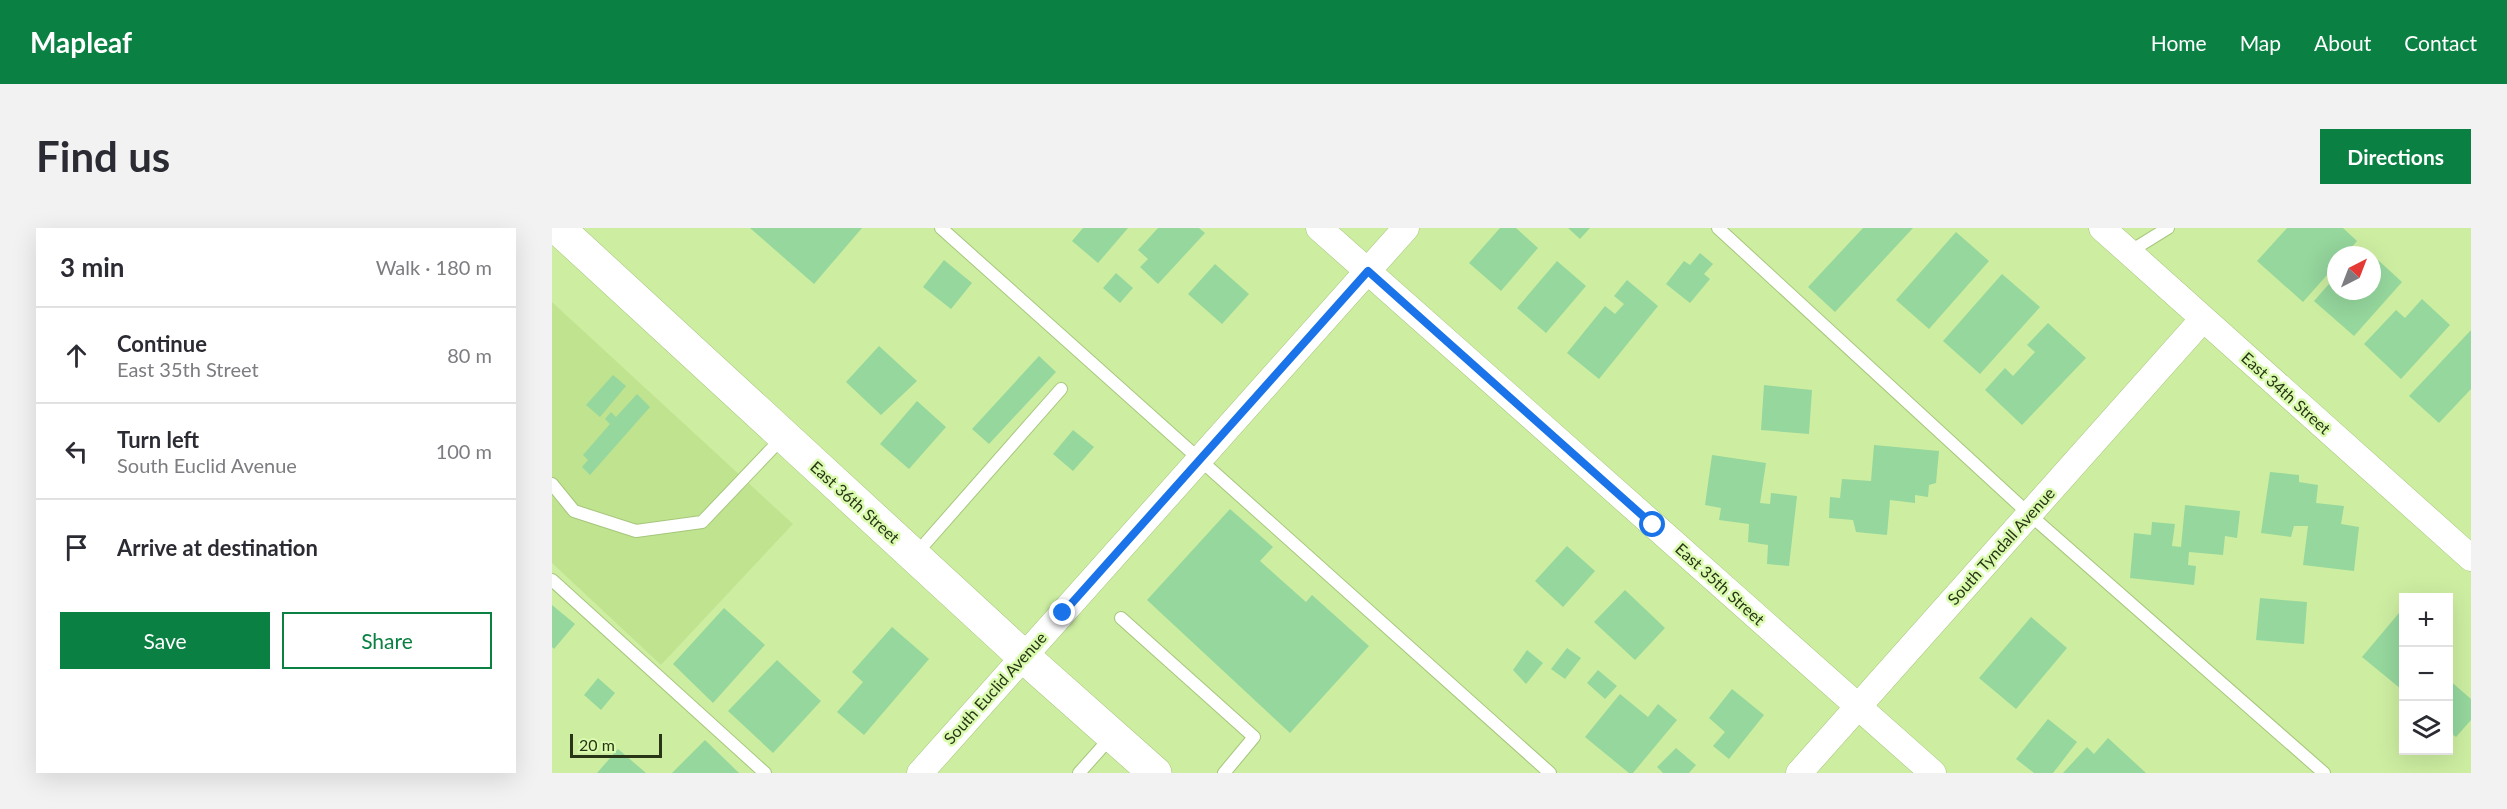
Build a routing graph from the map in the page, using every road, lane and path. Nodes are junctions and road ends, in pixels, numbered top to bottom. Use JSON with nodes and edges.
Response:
{"nodes":[{"id":1,"x":558,"y":228,"type":"edge"},
{"id":2,"x":940,"y":228,"type":"edge"},
{"id":3,"x":1319,"y":228,"type":"edge"},
{"id":4,"x":1406,"y":228,"type":"edge"},
{"id":5,"x":1718,"y":228,"type":"edge"},
{"id":6,"x":2102,"y":228,"type":"edge"},
{"id":7,"x":2168,"y":228,"type":"edge"},
{"id":8,"x":2129,"y":252,"type":"junction"},
{"id":9,"x":1368,"y":271,"type":"junction"},
{"id":10,"x":2203,"y":319,"type":"junction"},
{"id":11,"x":1061,"y":389,"type":"dead end"},
{"id":12,"x":784,"y":436,"type":"junction"},
{"id":13,"x":1199,"y":460,"type":"junction"},
{"id":14,"x":552,"y":484,"type":"edge"},
{"id":15,"x":2029,"y":514,"type":"junction"},
{"id":16,"x":914,"y":556,"type":"junction"},
{"id":17,"x":2471,"y":558,"type":"edge"},
{"id":18,"x":552,"y":580,"type":"edge"},
{"id":19,"x":1121,"y":618,"type":"dead end"},
{"id":20,"x":1023,"y":656,"type":"junction"},
{"id":21,"x":1858,"y":707,"type":"junction"},
{"id":22,"x":1112,"y":735,"type":"junction"},
{"id":23,"x":765,"y":773,"type":"edge"},
{"id":24,"x":920,"y":773,"type":"edge"},
{"id":25,"x":1079,"y":773,"type":"edge"},
{"id":26,"x":1155,"y":773,"type":"edge"},
{"id":27,"x":1224,"y":773,"type":"edge"},
{"id":28,"x":1550,"y":773,"type":"edge"},
{"id":29,"x":1799,"y":773,"type":"edge"},
{"id":30,"x":1933,"y":773,"type":"edge"},
{"id":31,"x":2324,"y":773,"type":"edge"}],
"edges":[{"from":1,"to":12,"type":"main road","name":"East 36th Street"},
{"from":2,"to":13,"type":"lane"},
{"from":3,"to":9,"type":"street","name":"East 35th Street"},
{"from":4,"to":9,"type":"street","name":"South Euclid Avenue"},
{"from":5,"to":15,"type":"lane"},
{"from":6,"to":8,"type":"street","name":"East 34th Street"},
{"from":7,"to":8,"type":"lane"},
{"from":8,"to":10,"type":"street","name":"East 34th Street"},
{"from":9,"to":13,"type":"street","name":"South Euclid Avenue"},
{"from":9,"to":21,"type":"street","name":"East 35th Street"},
{"from":10,"to":15,"type":"street","name":"South Tyndall Avenue"},
{"from":10,"to":17,"type":"street","name":"East 34th Street"},
{"from":11,"to":16,"type":"lane"},
{"from":12,"to":14,"type":"lane"},
{"from":12,"to":16,"type":"main road","name":"East 36th Street"},
{"from":13,"to":20,"type":"street","name":"South Euclid Avenue"},
{"from":13,"to":28,"type":"lane"},
{"from":15,"to":21,"type":"street","name":"South Tyndall Avenue"},
{"from":15,"to":31,"type":"lane"},
{"from":16,"to":20,"type":"main road","name":"East 36th Street"},
{"from":18,"to":23,"type":"lane"},
{"from":19,"to":27,"type":"lane"},
{"from":20,"to":22,"type":"main road","name":"East 36th Street"},
{"from":20,"to":24,"type":"street","name":"South Euclid Avenue"},
{"from":21,"to":29,"type":"street","name":"South Tyndall Avenue"},
{"from":21,"to":30,"type":"street","name":"East 35th Street"},
{"from":22,"to":25,"type":"lane"},
{"from":22,"to":26,"type":"main road","name":"East 36th Street"}]}
